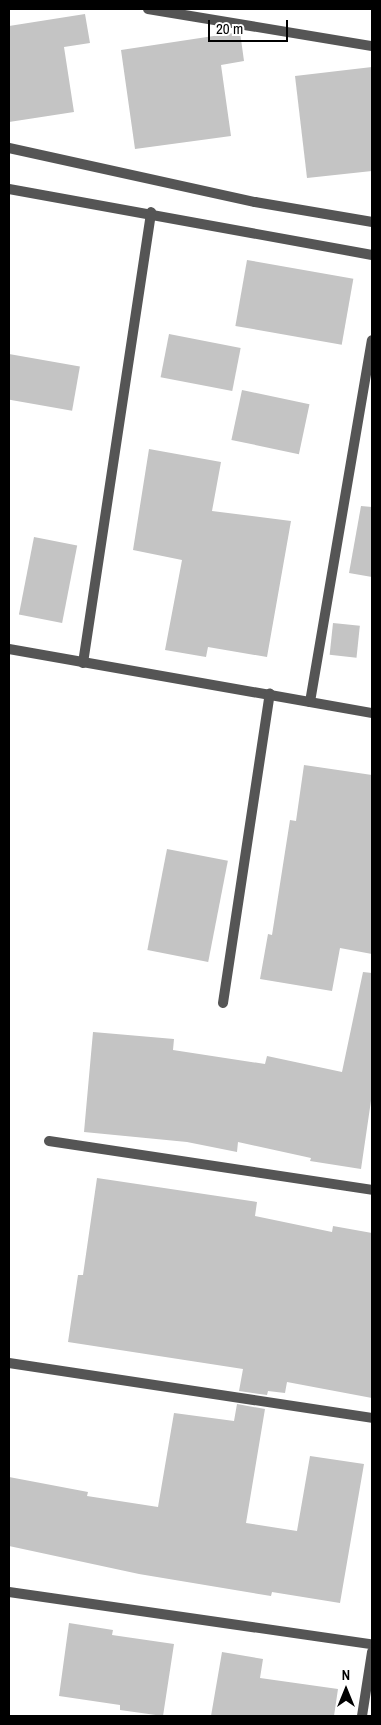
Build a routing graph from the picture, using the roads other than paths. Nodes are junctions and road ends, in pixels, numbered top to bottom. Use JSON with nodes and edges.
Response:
{"nodes":[{"id":1,"x":148,"y":9,"type":"edge"},
{"id":2,"x":372,"y":46,"type":"edge"},
{"id":3,"x":9,"y":148,"type":"edge"},
{"id":4,"x":9,"y":189,"type":"edge"},
{"id":5,"x":152,"y":212,"type":"junction"},
{"id":6,"x":372,"y":222,"type":"edge"},
{"id":7,"x":372,"y":255,"type":"edge"},
{"id":8,"x":372,"y":340,"type":"edge"},
{"id":9,"x":9,"y":649,"type":"edge"},
{"id":10,"x":83,"y":663,"type":"junction"},
{"id":11,"x":270,"y":694,"type":"junction"},
{"id":12,"x":310,"y":702,"type":"junction"},
{"id":13,"x":372,"y":713,"type":"edge"},
{"id":14,"x":223,"y":1003,"type":"dead end"},
{"id":15,"x":49,"y":1141,"type":"dead end"},
{"id":16,"x":372,"y":1190,"type":"edge"},
{"id":17,"x":9,"y":1364,"type":"edge"},
{"id":18,"x":372,"y":1418,"type":"edge"},
{"id":19,"x":9,"y":1592,"type":"edge"},
{"id":20,"x":372,"y":1644,"type":"edge"},
{"id":21,"x":372,"y":1652,"type":"edge"},
{"id":22,"x":362,"y":1716,"type":"edge"}],
"edges":[{"from":1,"to":2,"type":"street"},
{"from":3,"to":6,"type":"street"},
{"from":4,"to":5,"type":"street"},
{"from":5,"to":7,"type":"street"},
{"from":5,"to":10,"type":"street"},
{"from":8,"to":12,"type":"street"},
{"from":9,"to":10,"type":"street"},
{"from":10,"to":11,"type":"street"},
{"from":11,"to":12,"type":"street"},
{"from":11,"to":14,"type":"street"},
{"from":12,"to":13,"type":"street"},
{"from":15,"to":16,"type":"street"},
{"from":17,"to":18,"type":"street"},
{"from":19,"to":20,"type":"street"},
{"from":21,"to":22,"type":"street"}]}
